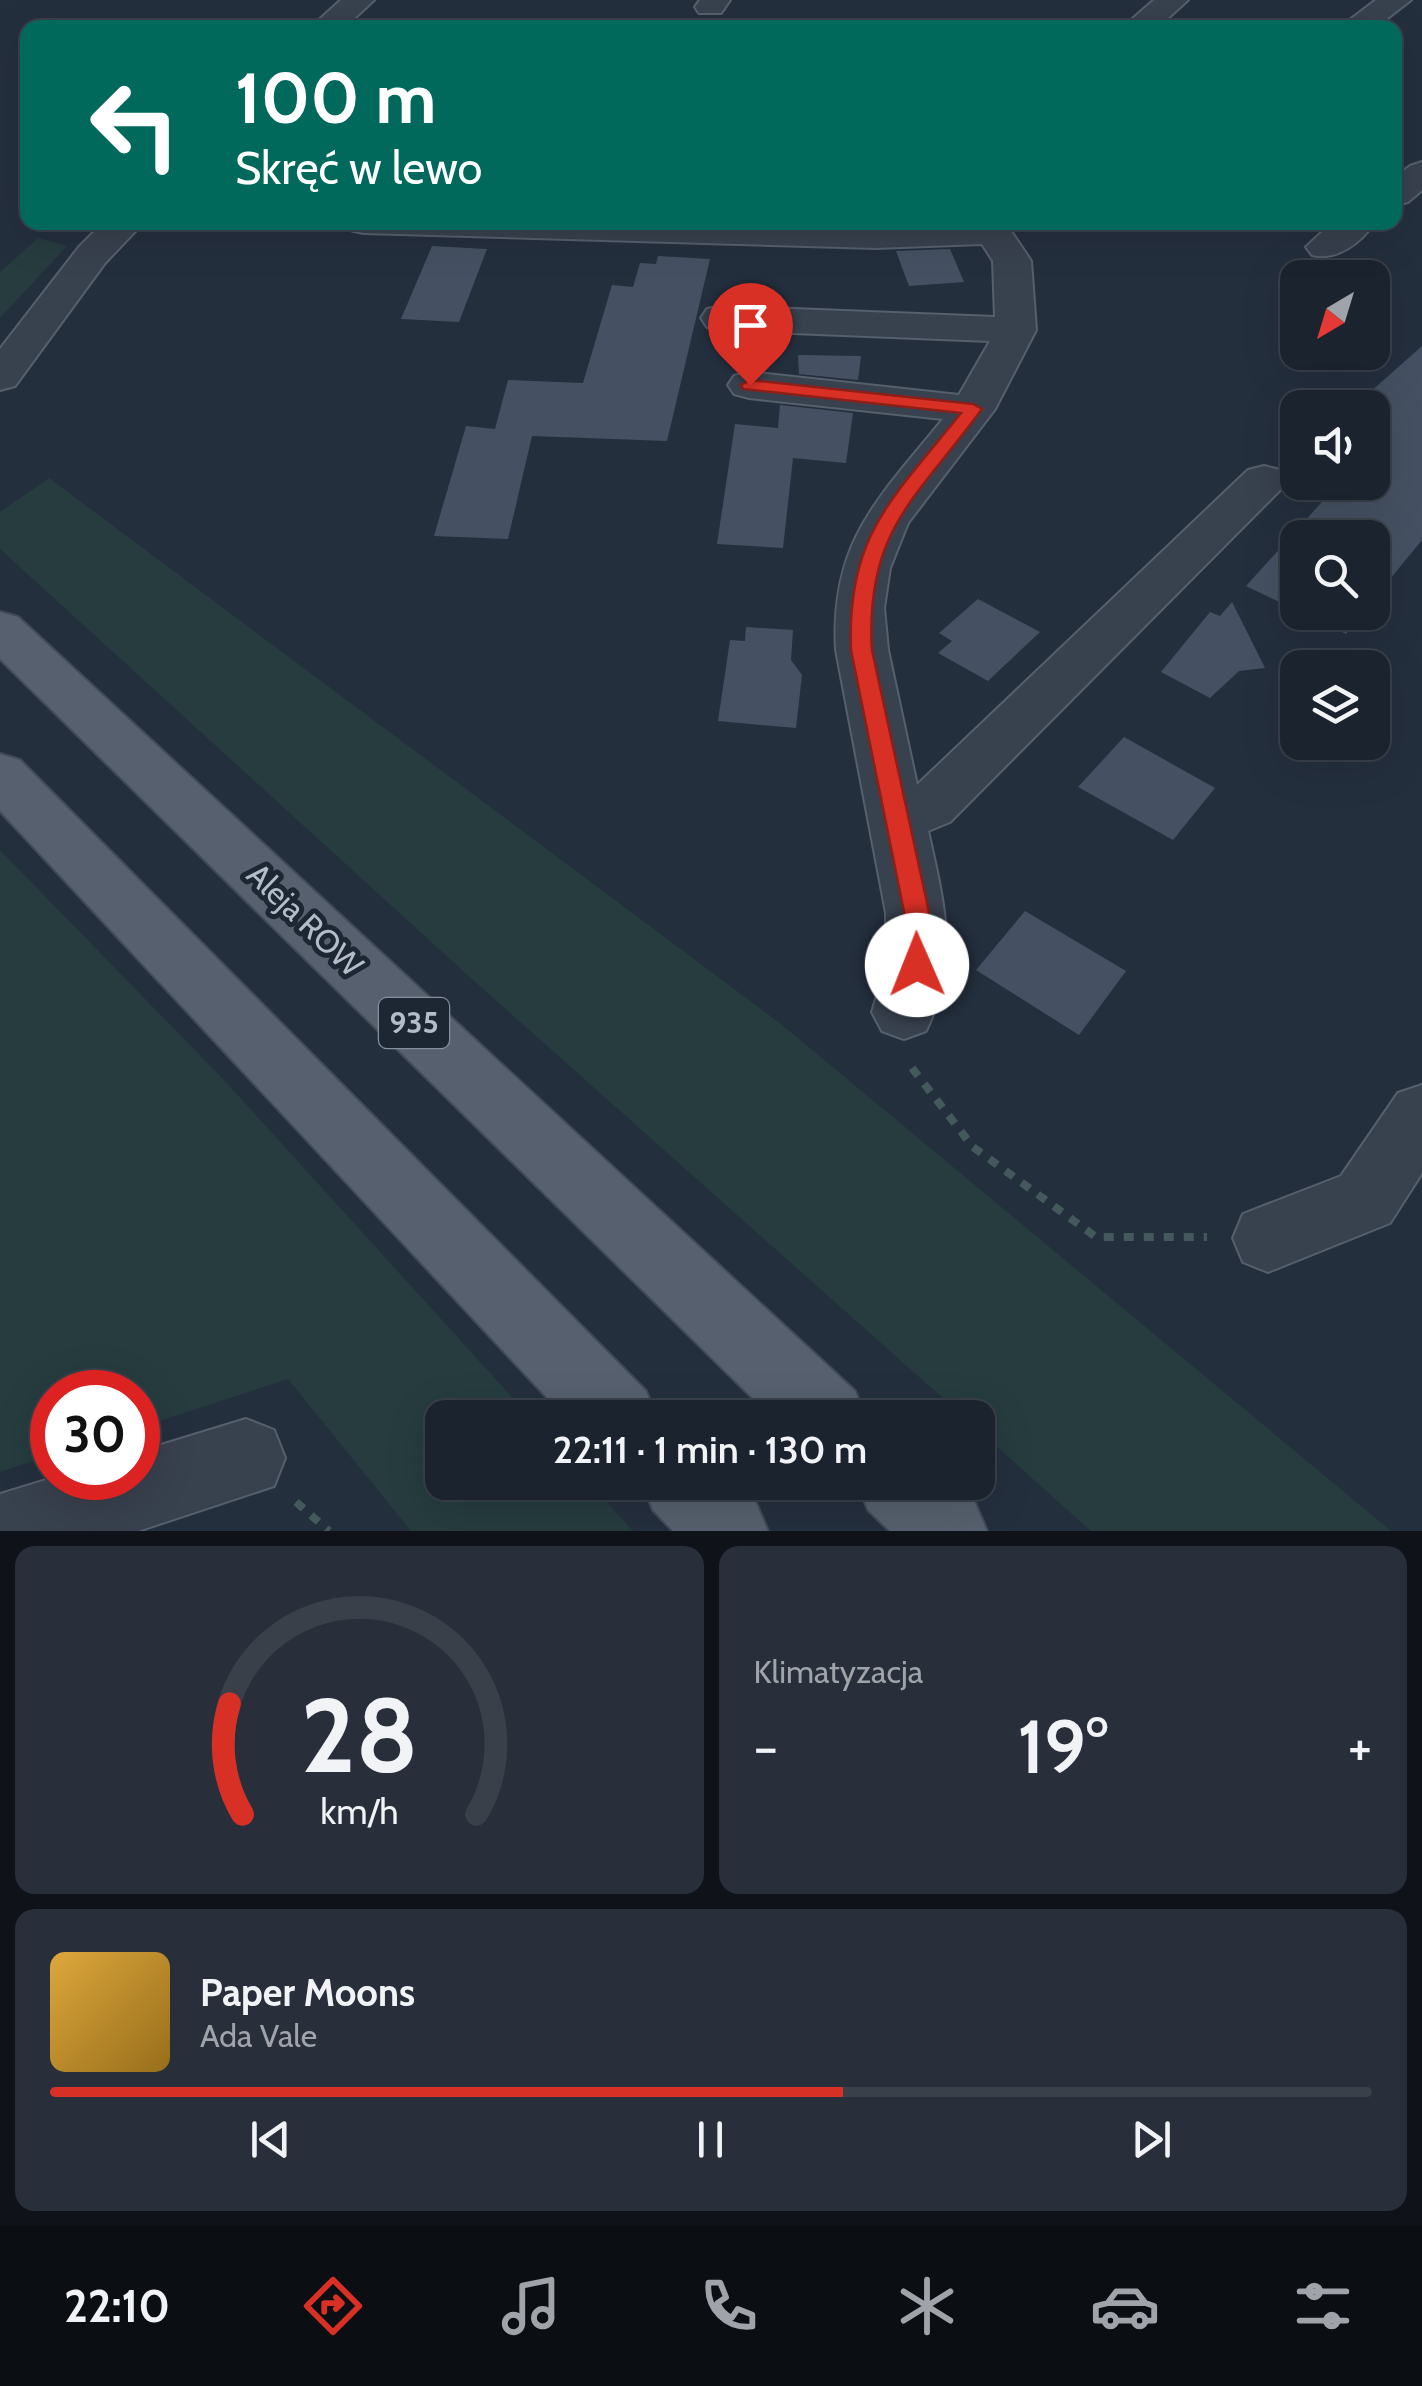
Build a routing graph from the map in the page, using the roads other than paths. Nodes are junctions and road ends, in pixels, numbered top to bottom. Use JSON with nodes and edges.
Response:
{"nodes":[{"id":1,"x":359,"y":0,"type":"edge"},
{"id":2,"x":1173,"y":0,"type":"edge"},
{"id":3,"x":1396,"y":0,"type":"edge"},
{"id":4,"x":335,"y":20,"type":"edge"},
{"id":5,"x":1147,"y":20,"type":"edge"},
{"id":6,"x":1366,"y":20,"type":"edge"},
{"id":7,"x":1422,"y":173,"type":"edge"},
{"id":8,"x":1402,"y":189,"type":"edge"},
{"id":9,"x":118,"y":230,"type":"edge"},
{"id":10,"x":657,"y":230,"type":"edge"},
{"id":11,"x":960,"y":230,"type":"edge"},
{"id":12,"x":990,"y":230,"type":"edge"},
{"id":13,"x":1347,"y":230,"type":"edge"},
{"id":14,"x":1325,"y":247,"type":"dead end"},
{"id":15,"x":721,"y":318,"type":"dead end"},
{"id":16,"x":1016,"y":330,"type":"junction"},
{"id":17,"x":0,"y":377,"type":"edge"},
{"id":18,"x":750,"y":385,"type":"dead end"},
{"id":19,"x":973,"y":409,"type":"junction"},
{"id":20,"x":1264,"y":480,"type":"dead end"},
{"id":21,"x":0,"y":629,"type":"edge"},
{"id":22,"x":0,"y":775,"type":"edge"},
{"id":23,"x":900,"y":818,"type":"junction"},
{"id":24,"x":904,"y":1012,"type":"road end"},
{"id":25,"x":1422,"y":1116,"type":"edge"},
{"id":26,"x":1268,"y":1238,"type":"road end"},
{"id":27,"x":602,"y":1400,"type":"edge"},
{"id":28,"x":809,"y":1400,"type":"edge"},
{"id":29,"x":246,"y":1458,"type":"dead end"},
{"id":30,"x":699,"y":1500,"type":"edge"},
{"id":31,"x":915,"y":1500,"type":"edge"},
{"id":32,"x":9,"y":1531,"type":"edge"},
{"id":33,"x":728,"y":1531,"type":"edge"},
{"id":34,"x":948,"y":1531,"type":"edge"}],
"edges":[{"from":1,"to":4,"type":"street"},
{"from":2,"to":5,"type":"street"},
{"from":3,"to":6,"type":"street"},
{"from":7,"to":8,"type":"street"},
{"from":9,"to":17,"type":"street"},
{"from":10,"to":11,"type":"street"},
{"from":12,"to":16,"type":"street"},
{"from":13,"to":14,"type":"street"},
{"from":15,"to":16,"type":"street"},
{"from":16,"to":19,"type":"street"},
{"from":18,"to":19,"type":"street"},
{"from":19,"to":23,"type":"street"},
{"from":20,"to":23,"type":"street"},
{"from":21,"to":28,"type":"main road","name":"Aleja ROW","number":"935"},
{"from":22,"to":27,"type":"main road"},
{"from":23,"to":24,"type":"street"},
{"from":25,"to":26,"type":"street"},
{"from":29,"to":32,"type":"street"},
{"from":30,"to":33,"type":"main road"},
{"from":31,"to":34,"type":"main road"}]}
